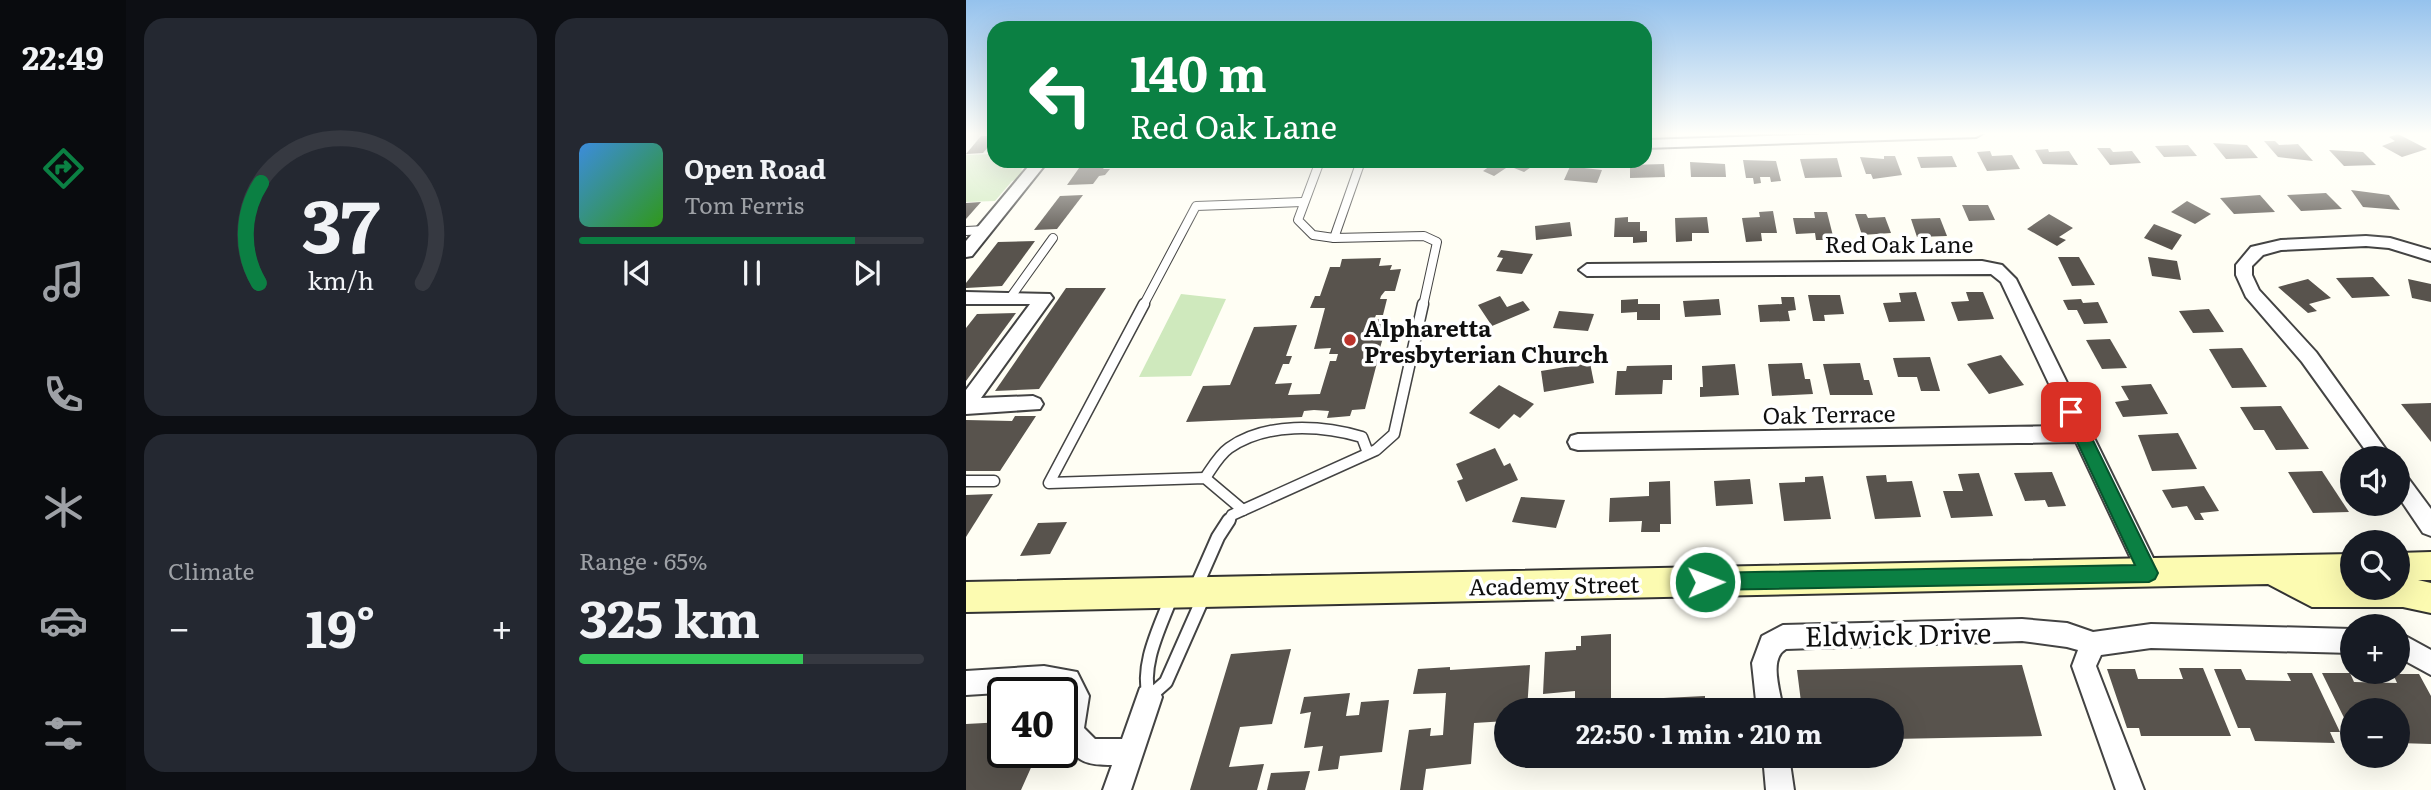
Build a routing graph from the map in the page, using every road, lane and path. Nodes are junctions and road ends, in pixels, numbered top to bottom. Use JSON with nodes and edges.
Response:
{"nodes":[{"id":1,"x":1034,"y":170,"type":"edge"},
{"id":2,"x":1316,"y":170,"type":"edge"},
{"id":3,"x":1358,"y":170,"type":"edge"},
{"id":4,"x":1302,"y":202,"type":"junction"},
{"id":5,"x":985,"y":230,"type":"junction"},
{"id":6,"x":966,"y":231,"type":"edge"},
{"id":7,"x":1053,"y":238,"type":"dead end"},
{"id":8,"x":1334,"y":238,"type":"junction"},
{"id":9,"x":966,"y":252,"type":"edge"},
{"id":10,"x":2431,"y":256,"type":"edge"},
{"id":11,"x":1587,"y":271,"type":"dead end"},
{"id":12,"x":1010,"y":298,"type":"junction"},
{"id":13,"x":969,"y":302,"type":"edge"},
{"id":14,"x":1033,"y":404,"type":"dead end"},
{"id":15,"x":966,"y":405,"type":"edge"},
{"id":16,"x":2082,"y":434,"type":"junction"},
{"id":17,"x":1578,"y":442,"type":"dead end"},
{"id":18,"x":2373,"y":446,"type":"edge"},
{"id":19,"x":1368,"y":453,"type":"junction"},
{"id":20,"x":1205,"y":478,"type":"junction"},
{"id":21,"x":966,"y":481,"type":"edge"},
{"id":22,"x":994,"y":481,"type":"dead end"},
{"id":23,"x":2410,"y":497,"type":"edge"},
{"id":24,"x":1243,"y":510,"type":"junction"},
{"id":25,"x":2431,"y":526,"type":"edge"},
{"id":26,"x":2431,"y":566,"type":"edge"},
{"id":27,"x":2410,"y":567,"type":"edge"},
{"id":28,"x":2340,"y":568,"type":"edge"},
{"id":29,"x":2274,"y":571,"type":"junction"},
{"id":30,"x":2149,"y":573,"type":"junction"},
{"id":31,"x":1191,"y":591,"type":"junction"},
{"id":32,"x":966,"y":597,"type":"edge"},
{"id":33,"x":2431,"y":598,"type":"edge"},
{"id":34,"x":2340,"y":641,"type":"edge"},
{"id":35,"x":2093,"y":644,"type":"junction"},
{"id":36,"x":2410,"y":651,"type":"edge"},
{"id":37,"x":2431,"y":663,"type":"edge"},
{"id":38,"x":966,"y":683,"type":"edge"},
{"id":39,"x":1149,"y":697,"type":"junction"},
{"id":40,"x":1768,"y":698,"type":"edge"},
{"id":41,"x":1130,"y":751,"type":"junction"},
{"id":42,"x":1777,"y":768,"type":"edge"},
{"id":43,"x":1117,"y":790,"type":"edge"},
{"id":44,"x":1780,"y":790,"type":"edge"},
{"id":45,"x":2130,"y":790,"type":"edge"}],
"edges":[{"from":1,"to":5,"type":"street"},
{"from":2,"to":4,"type":"lane"},
{"from":3,"to":8,"type":"lane"},
{"from":4,"to":8,"type":"lane"},
{"from":4,"to":20,"type":"lane"},
{"from":5,"to":6,"type":"lane"},
{"from":5,"to":9,"type":"street"},
{"from":7,"to":12,"type":"lane"},
{"from":8,"to":19,"type":"lane"},
{"from":10,"to":18,"type":"street"},
{"from":11,"to":16,"type":"street","name":"Red Oak Lane"},
{"from":12,"to":13,"type":"street"},
{"from":12,"to":15,"type":"street"},
{"from":14,"to":15,"type":"street"},
{"from":16,"to":17,"type":"street","name":"Oak Terrace"},
{"from":16,"to":30,"type":"street","name":"Red Oak Lane"},
{"from":19,"to":20,"type":"lane"},
{"from":19,"to":24,"type":"lane"},
{"from":20,"to":24,"type":"lane"},
{"from":21,"to":22,"type":"lane"},
{"from":23,"to":25,"type":"street"},
{"from":24,"to":31,"type":"lane"},
{"from":26,"to":27,"type":"street"},
{"from":28,"to":29,"type":"street","name":"Academy Street"},
{"from":29,"to":30,"type":"street","name":"Academy Street"},
{"from":29,"to":33,"type":"street"},
{"from":30,"to":31,"type":"street","name":"Academy Street"},
{"from":31,"to":32,"type":"street","name":"Academy Street"},
{"from":31,"to":39,"type":"lane"},
{"from":31,"to":39,"type":"lane"},
{"from":34,"to":35,"type":"street"},
{"from":35,"to":40,"type":"street","name":"Eldwick Drive"},
{"from":35,"to":45,"type":"street"},
{"from":36,"to":37,"type":"street"},
{"from":38,"to":41,"type":"street"},
{"from":39,"to":41,"type":"street"},
{"from":41,"to":43,"type":"street"},
{"from":42,"to":44,"type":"street"}]}
